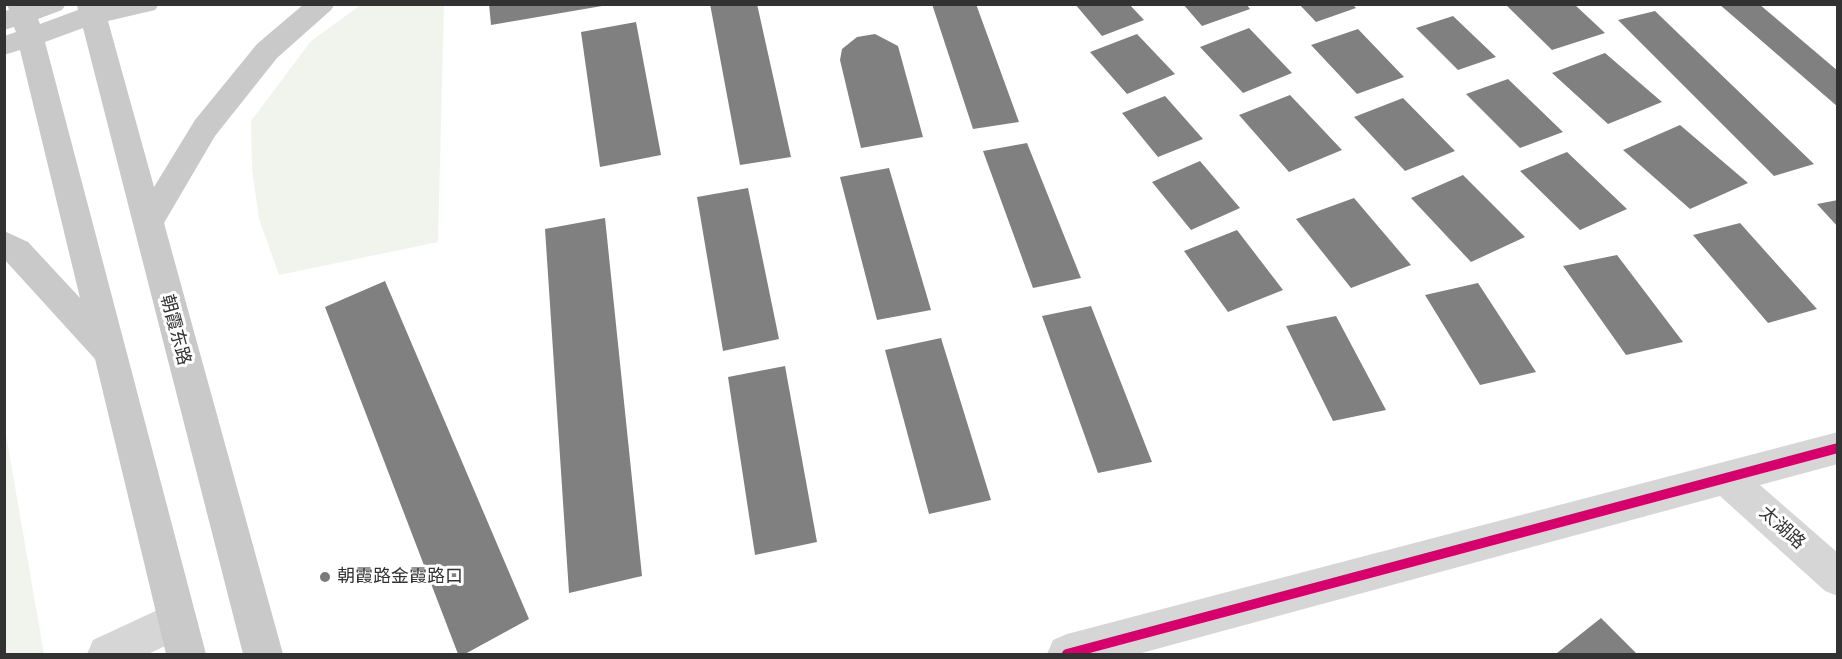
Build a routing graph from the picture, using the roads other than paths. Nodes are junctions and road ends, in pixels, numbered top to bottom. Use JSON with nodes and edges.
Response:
{"nodes":[{"id":1,"x":53,"y":4,"type":"edge"},
{"id":2,"x":146,"y":4,"type":"edge"},
{"id":3,"x":322,"y":4,"type":"edge"},
{"id":4,"x":91,"y":10,"type":"edge"},
{"id":5,"x":16,"y":25,"type":"edge"},
{"id":6,"x":147,"y":224,"type":"junction"},
{"id":7,"x":4,"y":243,"type":"edge"},
{"id":8,"x":109,"y":351,"type":"junction"},
{"id":9,"x":1838,"y":448,"type":"edge"},
{"id":10,"x":1726,"y":478,"type":"junction"},
{"id":11,"x":1838,"y":578,"type":"edge"},
{"id":12,"x":181,"y":637,"type":"edge"},
{"id":13,"x":107,"y":654,"type":"edge"},
{"id":14,"x":263,"y":654,"type":"edge"},
{"id":15,"x":1067,"y":654,"type":"edge"}],
"edges":[{"from":1,"to":5,"type":"main road"},
{"from":2,"to":4,"type":"main road"},
{"from":3,"to":6,"type":"main road"},
{"from":4,"to":5,"type":"main road"},
{"from":4,"to":6,"type":"main road","name":"朝霞东路"},
{"from":5,"to":8,"type":"main road"},
{"from":6,"to":14,"type":"main road","name":"朝霞东路"},
{"from":7,"to":8,"type":"main road"},
{"from":8,"to":12,"type":"main road"},
{"from":9,"to":10,"type":"street"},
{"from":10,"to":11,"type":"street","name":"太湖路"},
{"from":10,"to":15,"type":"street"},
{"from":12,"to":13,"type":"street"}]}
